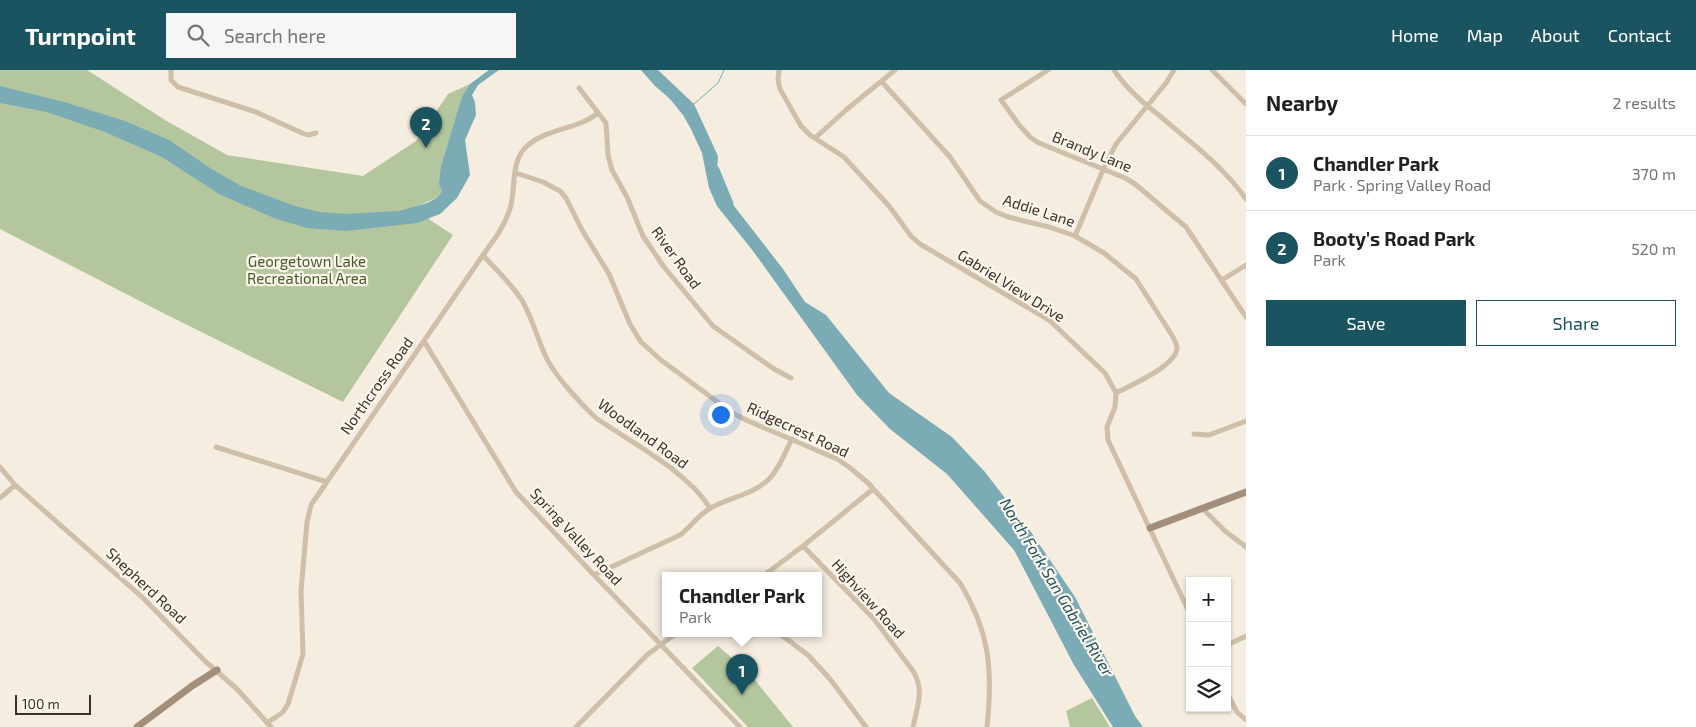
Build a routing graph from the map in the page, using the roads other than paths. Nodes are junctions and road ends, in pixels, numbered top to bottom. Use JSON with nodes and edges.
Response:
{"nodes":[{"id":1,"x":171,"y":70,"type":"edge"},
{"id":2,"x":779,"y":70,"type":"edge"},
{"id":3,"x":895,"y":70,"type":"edge"},
{"id":4,"x":1048,"y":70,"type":"edge"},
{"id":5,"x":1114,"y":70,"type":"edge"},
{"id":6,"x":1174,"y":70,"type":"edge"},
{"id":7,"x":1211,"y":71,"type":"edge"},
{"id":8,"x":882,"y":82,"type":"junction"},
{"id":9,"x":579,"y":88,"type":"dead end"},
{"id":10,"x":1246,"y":104,"type":"edge"},
{"id":11,"x":1148,"y":106,"type":"junction"},
{"id":12,"x":598,"y":113,"type":"junction"},
{"id":13,"x":316,"y":133,"type":"dead end"},
{"id":14,"x":815,"y":138,"type":"junction"},
{"id":15,"x":1103,"y":170,"type":"junction"},
{"id":16,"x":516,"y":173,"type":"junction"},
{"id":17,"x":1246,"y":199,"type":"edge"},
{"id":18,"x":1075,"y":236,"type":"junction"},
{"id":19,"x":483,"y":255,"type":"junction"},
{"id":20,"x":1246,"y":265,"type":"edge"},
{"id":21,"x":1222,"y":280,"type":"junction"},
{"id":22,"x":1246,"y":317,"type":"edge"},
{"id":23,"x":424,"y":341,"type":"junction"},
{"id":24,"x":792,"y":378,"type":"dead end"},
{"id":25,"x":1116,"y":393,"type":"junction"},
{"id":26,"x":1246,"y":421,"type":"edge"},
{"id":27,"x":1194,"y":434,"type":"dead end"},
{"id":28,"x":792,"y":439,"type":"junction"},
{"id":29,"x":216,"y":447,"type":"dead end"},
{"id":30,"x":0,"y":467,"type":"edge"},
{"id":31,"x":326,"y":482,"type":"junction"},
{"id":32,"x":15,"y":485,"type":"junction"},
{"id":33,"x":873,"y":489,"type":"junction"},
{"id":34,"x":1246,"y":492,"type":"edge"},
{"id":35,"x":0,"y":498,"type":"edge"},
{"id":36,"x":710,"y":508,"type":"junction"},
{"id":37,"x":1202,"y":508,"type":"junction"},
{"id":38,"x":1150,"y":528,"type":"junction"},
{"id":39,"x":803,"y":546,"type":"junction"},
{"id":40,"x":1246,"y":547,"type":"edge"},
{"id":41,"x":768,"y":572,"type":"edge"},
{"id":42,"x":594,"y":575,"type":"junction"},
{"id":43,"x":1186,"y":605,"type":"edge"},
{"id":44,"x":1246,"y":636,"type":"edge"},
{"id":45,"x":670,"y":637,"type":"edge"},
{"id":46,"x":784,"y":637,"type":"edge"},
{"id":47,"x":1231,"y":643,"type":"edge"},
{"id":48,"x":660,"y":644,"type":"junction"},
{"id":49,"x":216,"y":670,"type":"junction"},
{"id":50,"x":1231,"y":701,"type":"edge"},
{"id":51,"x":1246,"y":720,"type":"edge"},
{"id":52,"x":269,"y":725,"type":"edge"},
{"id":53,"x":137,"y":727,"type":"edge"},
{"id":54,"x":576,"y":727,"type":"edge"},
{"id":55,"x":740,"y":727,"type":"edge"},
{"id":56,"x":866,"y":727,"type":"edge"},
{"id":57,"x":913,"y":727,"type":"edge"},
{"id":58,"x":987,"y":727,"type":"edge"}],
"edges":[{"from":1,"to":13,"type":"street"},
{"from":2,"to":14,"type":"street","name":"Gabriel View Drive"},
{"from":3,"to":8,"type":"street"},
{"from":4,"to":15,"type":"street","name":"Brandy Lane"},
{"from":5,"to":11,"type":"street"},
{"from":6,"to":11,"type":"street"},
{"from":7,"to":10,"type":"street"},
{"from":8,"to":14,"type":"street"},
{"from":8,"to":18,"type":"street","name":"Addie Lane"},
{"from":9,"to":12,"type":"street","name":"River Road"},
{"from":11,"to":15,"type":"street"},
{"from":11,"to":17,"type":"street"},
{"from":12,"to":16,"type":"street","name":"Northcross Road"},
{"from":12,"to":24,"type":"street","name":"River Road"},
{"from":14,"to":25,"type":"street","name":"Gabriel View Drive"},
{"from":15,"to":18,"type":"street"},
{"from":15,"to":21,"type":"street","name":"Brandy Lane"},
{"from":16,"to":19,"type":"street","name":"Northcross Road"},
{"from":16,"to":28,"type":"street","name":"Ridgecrest Road"},
{"from":18,"to":25,"type":"street","name":"Addie Lane"},
{"from":19,"to":23,"type":"street","name":"Northcross Road"},
{"from":19,"to":36,"type":"street","name":"Woodland Road"},
{"from":20,"to":21,"type":"street"},
{"from":21,"to":22,"type":"street","name":"Brandy Lane"},
{"from":23,"to":31,"type":"street","name":"Northcross Road"},
{"from":23,"to":42,"type":"street","name":"Spring Valley Road"},
{"from":25,"to":38,"type":"street"},
{"from":26,"to":27,"type":"street"},
{"from":28,"to":33,"type":"street","name":"Ridgecrest Road"},
{"from":28,"to":36,"type":"street"},
{"from":29,"to":31,"type":"street"},
{"from":30,"to":32,"type":"street","name":"Shepherd Road"},
{"from":31,"to":52,"type":"street","name":"Northcross Road"},
{"from":32,"to":35,"type":"street"},
{"from":32,"to":49,"type":"street","name":"Shepherd Road"},
{"from":33,"to":39,"type":"street"},
{"from":33,"to":58,"type":"street","name":"Ridgecrest Road"},
{"from":34,"to":37,"type":"street"},
{"from":36,"to":42,"type":"street"},
{"from":37,"to":38,"type":"street"},
{"from":37,"to":40,"type":"street"},
{"from":38,"to":43,"type":"street"},
{"from":39,"to":41,"type":"street"},
{"from":39,"to":57,"type":"street","name":"Highview Road"},
{"from":42,"to":48,"type":"street","name":"Spring Valley Road"},
{"from":44,"to":47,"type":"street"},
{"from":45,"to":48,"type":"street"},
{"from":46,"to":56,"type":"street"},
{"from":48,"to":54,"type":"street"},
{"from":48,"to":55,"type":"street","name":"Spring Valley Road"},
{"from":49,"to":52,"type":"street","name":"Shepherd Road"},
{"from":49,"to":53,"type":"street"},
{"from":50,"to":51,"type":"street"}]}
